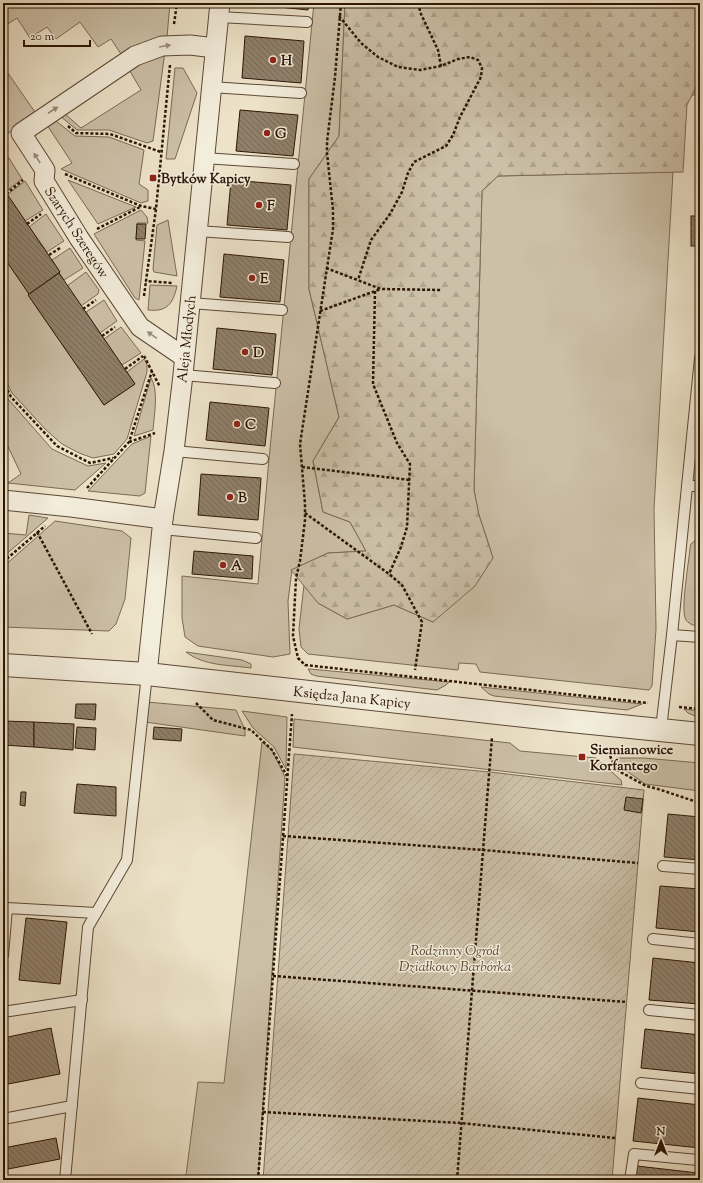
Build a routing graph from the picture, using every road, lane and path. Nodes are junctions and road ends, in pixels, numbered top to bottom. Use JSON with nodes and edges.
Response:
{"nodes":[{"id":1,"x":177,"y":3,"type":"edge"},
{"id":2,"x":341,"y":3,"type":"edge"},
{"id":3,"x":419,"y":3,"type":"edge"},
{"id":4,"x":220,"y":10,"type":"edge"},
{"id":5,"x":339,"y":15,"type":"junction"},
{"id":6,"x":307,"y":22,"type":"dead end"},
{"id":7,"x":172,"y":45,"type":"junction"},
{"id":8,"x":215,"y":48,"type":"junction"},
{"id":9,"x":441,"y":66,"type":"junction"},
{"id":10,"x":211,"y":86,"type":"junction"},
{"id":11,"x":301,"y":93,"type":"dead end"},
{"id":12,"x":51,"y":112,"type":"junction"},
{"id":13,"x":161,"y":152,"type":"junction"},
{"id":14,"x":204,"y":158,"type":"junction"},
{"id":15,"x":294,"y":164,"type":"dead end"},
{"id":16,"x":64,"y":174,"type":"dead end"},
{"id":17,"x":29,"y":176,"type":"dead end"},
{"id":18,"x":6,"y":194,"type":"dead end"},
{"id":19,"x":141,"y":206,"type":"junction"},
{"id":20,"x":156,"y":209,"type":"junction"},
{"id":21,"x":44,"y":212,"type":"dead end"},
{"id":22,"x":27,"y":224,"type":"dead end"},
{"id":23,"x":197,"y":231,"type":"junction"},
{"id":24,"x":288,"y":237,"type":"dead end"},
{"id":25,"x":79,"y":238,"type":"junction"},
{"id":26,"x":326,"y":268,"type":"junction"},
{"id":27,"x":358,"y":280,"type":"junction"},
{"id":28,"x":146,"y":281,"type":"junction"},
{"id":29,"x":177,"y":283,"type":"dead end"},
{"id":30,"x":381,"y":289,"type":"junction"},
{"id":31,"x":442,"y":290,"type":"dead end"},
{"id":32,"x":376,"y":291,"type":"junction"},
{"id":33,"x":99,"y":298,"type":"dead end"},
{"id":34,"x":144,"y":300,"type":"dead end"},
{"id":35,"x":190,"y":303,"type":"junction"},
{"id":36,"x":83,"y":309,"type":"dead end"},
{"id":37,"x":282,"y":310,"type":"dead end"},
{"id":38,"x":320,"y":311,"type":"junction"},
{"id":39,"x":117,"y":326,"type":"dead end"},
{"id":40,"x":102,"y":336,"type":"dead end"},
{"id":41,"x":143,"y":356,"type":"dead end"},
{"id":42,"x":700,"y":358,"type":"edge"},
{"id":43,"x":183,"y":366,"type":"junction"},
{"id":44,"x":125,"y":369,"type":"dead end"},
{"id":45,"x":3,"y":381,"type":"edge"},
{"id":46,"x":276,"y":383,"type":"dead end"},
{"id":47,"x":161,"y":390,"type":"dead end"},
{"id":48,"x":159,"y":431,"type":"dead end"},
{"id":49,"x":129,"y":442,"type":"junction"},
{"id":50,"x":174,"y":451,"type":"junction"},
{"id":51,"x":114,"y":458,"type":"junction"},
{"id":52,"x":263,"y":459,"type":"dead end"},
{"id":53,"x":302,"y":467,"type":"junction"},
{"id":54,"x":410,"y":480,"type":"junction"},
{"id":55,"x":687,"y":486,"type":"junction"},
{"id":56,"x":700,"y":486,"type":"edge"},
{"id":57,"x":5,"y":497,"type":"edge"},
{"id":58,"x":71,"y":507,"type":"junction"},
{"id":59,"x":305,"y":513,"type":"junction"},
{"id":60,"x":163,"y":524,"type":"junction"},
{"id":61,"x":37,"y":532,"type":"junction"},
{"id":62,"x":256,"y":538,"type":"dead end"},
{"id":63,"x":3,"y":562,"type":"edge"},
{"id":64,"x":389,"y":574,"type":"junction"},
{"id":65,"x":92,"y":634,"type":"dead end"},
{"id":66,"x":672,"y":635,"type":"junction"},
{"id":67,"x":700,"y":637,"type":"edge"},
{"id":68,"x":3,"y":665,"type":"edge"},
{"id":69,"x":415,"y":670,"type":"dead end"},
{"id":70,"x":147,"y":674,"type":"junction"},
{"id":71,"x":196,"y":703,"type":"dead end"},
{"id":72,"x":664,"y":705,"type":"junction"},
{"id":73,"x":700,"y":710,"type":"edge"},
{"id":74,"x":292,"y":714,"type":"dead end"},
{"id":75,"x":661,"y":729,"type":"junction"},
{"id":76,"x":700,"y":734,"type":"edge"},
{"id":77,"x":492,"y":737,"type":"dead end"},
{"id":78,"x":610,"y":756,"type":"dead end"},
{"id":79,"x":287,"y":776,"type":"junction"},
{"id":80,"x":700,"y":803,"type":"edge"},
{"id":81,"x":283,"y":836,"type":"junction"},
{"id":82,"x":483,"y":850,"type":"junction"},
{"id":83,"x":638,"y":863,"type":"dead end"},
{"id":84,"x":663,"y":866,"type":"dead end"},
{"id":85,"x":700,"y":869,"type":"edge"},
{"id":86,"x":96,"y":913,"type":"junction"},
{"id":87,"x":653,"y":939,"type":"dead end"},
{"id":88,"x":700,"y":944,"type":"edge"},
{"id":89,"x":3,"y":955,"type":"edge"},
{"id":90,"x":273,"y":976,"type":"junction"},
{"id":91,"x":471,"y":990,"type":"junction"},
{"id":92,"x":82,"y":1000,"type":"junction"},
{"id":93,"x":627,"y":1002,"type":"dead end"},
{"id":94,"x":648,"y":1010,"type":"dead end"},
{"id":95,"x":3,"y":1012,"type":"edge"},
{"id":96,"x":700,"y":1015,"type":"edge"},
{"id":97,"x":641,"y":1084,"type":"dead end"},
{"id":98,"x":700,"y":1089,"type":"edge"},
{"id":99,"x":72,"y":1106,"type":"junction"},
{"id":100,"x":263,"y":1112,"type":"junction"},
{"id":101,"x":3,"y":1119,"type":"edge"},
{"id":102,"x":460,"y":1123,"type":"junction"},
{"id":103,"x":615,"y":1138,"type":"dead end"},
{"id":104,"x":698,"y":1160,"type":"dead end"},
{"id":105,"x":65,"y":1180,"type":"edge"},
{"id":106,"x":258,"y":1180,"type":"edge"},
{"id":107,"x":457,"y":1180,"type":"edge"},
{"id":108,"x":630,"y":1180,"type":"edge"}],
"edges":[{"from":1,"to":7,"type":"path"},
{"from":2,"to":5,"type":"path"},
{"from":3,"to":9,"type":"path"},
{"from":4,"to":6,"type":"lane"},
{"from":4,"to":8,"type":"street","name":"Aleja Młodych"},
{"from":5,"to":9,"type":"path"},
{"from":5,"to":26,"type":"path"},
{"from":7,"to":8,"type":"street","name":"Szarych Szeregów"},
{"from":12,"to":7,"type":"street","name":"Szarych Szeregów","one_way":true},
{"from":7,"to":13,"type":"path"},
{"from":8,"to":10,"type":"street","name":"Aleja Młodych"},
{"from":9,"to":27,"type":"path"},
{"from":10,"to":11,"type":"lane"},
{"from":10,"to":14,"type":"street","name":"Aleja Młodych"},
{"from":12,"to":13,"type":"path"},
{"from":25,"to":12,"type":"street","name":"Szarych Szeregów","one_way":true},
{"from":13,"to":20,"type":"path"},
{"from":14,"to":15,"type":"lane"},
{"from":14,"to":23,"type":"street","name":"Aleja Młodych"},
{"from":16,"to":19,"type":"path"},
{"from":17,"to":18,"type":"path"},
{"from":19,"to":20,"type":"path"},
{"from":19,"to":25,"type":"path"},
{"from":20,"to":28,"type":"path"},
{"from":21,"to":22,"type":"path"},
{"from":23,"to":24,"type":"lane"},
{"from":23,"to":35,"type":"street","name":"Aleja Młodych"},
{"from":43,"to":25,"type":"street","name":"Szarych Szeregów","one_way":true},
{"from":26,"to":27,"type":"path"},
{"from":26,"to":38,"type":"path"},
{"from":27,"to":30,"type":"path"},
{"from":28,"to":29,"type":"path"},
{"from":28,"to":34,"type":"path"},
{"from":30,"to":31,"type":"path"},
{"from":30,"to":32,"type":"path"},
{"from":32,"to":38,"type":"path"},
{"from":32,"to":54,"type":"path"},
{"from":33,"to":36,"type":"path"},
{"from":35,"to":37,"type":"lane"},
{"from":35,"to":43,"type":"street","name":"Aleja Młodych"},
{"from":38,"to":53,"type":"path"},
{"from":39,"to":40,"type":"path"},
{"from":41,"to":44,"type":"path"},
{"from":42,"to":55,"type":"lane"},
{"from":43,"to":46,"type":"lane"},
{"from":43,"to":50,"type":"street","name":"Aleja Młodych"},
{"from":45,"to":51,"type":"path"},
{"from":47,"to":49,"type":"path"},
{"from":48,"to":49,"type":"path"},
{"from":49,"to":51,"type":"path"},
{"from":50,"to":52,"type":"lane"},
{"from":50,"to":60,"type":"street","name":"Aleja Młodych"},
{"from":51,"to":58,"type":"path"},
{"from":53,"to":54,"type":"path"},
{"from":53,"to":59,"type":"path"},
{"from":54,"to":64,"type":"path"},
{"from":55,"to":56,"type":"lane"},
{"from":55,"to":66,"type":"lane"},
{"from":57,"to":58,"type":"street"},
{"from":58,"to":60,"type":"street"},
{"from":58,"to":61,"type":"path"},
{"from":59,"to":64,"type":"path"},
{"from":59,"to":72,"type":"path"},
{"from":60,"to":62,"type":"lane"},
{"from":60,"to":70,"type":"street","name":"Aleja Młodych"},
{"from":61,"to":63,"type":"path"},
{"from":61,"to":65,"type":"path"},
{"from":64,"to":69,"type":"path"},
{"from":66,"to":67,"type":"lane"},
{"from":66,"to":72,"type":"lane"},
{"from":68,"to":70,"type":"street","name":"Księdza Jana Kapicy"},
{"from":70,"to":75,"type":"street","name":"Księdza Jana Kapicy"},
{"from":70,"to":86,"type":"lane"},
{"from":71,"to":79,"type":"path"},
{"from":72,"to":73,"type":"path"},
{"from":72,"to":75,"type":"lane"},
{"from":74,"to":79,"type":"path"},
{"from":75,"to":76,"type":"street","name":"Księdza Jana Kapicy"},
{"from":77,"to":82,"type":"path"},
{"from":78,"to":80,"type":"path"},
{"from":79,"to":81,"type":"path"},
{"from":81,"to":82,"type":"path"},
{"from":81,"to":90,"type":"path"},
{"from":82,"to":83,"type":"path"},
{"from":82,"to":91,"type":"path"},
{"from":84,"to":85,"type":"lane"},
{"from":86,"to":89,"type":"lane"},
{"from":86,"to":92,"type":"lane"},
{"from":87,"to":88,"type":"lane"},
{"from":90,"to":91,"type":"path"},
{"from":90,"to":100,"type":"path"},
{"from":91,"to":93,"type":"path"},
{"from":91,"to":102,"type":"path"},
{"from":92,"to":95,"type":"lane"},
{"from":92,"to":99,"type":"lane"},
{"from":94,"to":96,"type":"lane"},
{"from":97,"to":98,"type":"lane"},
{"from":99,"to":101,"type":"lane"},
{"from":99,"to":105,"type":"lane"},
{"from":100,"to":102,"type":"path"},
{"from":100,"to":106,"type":"path"},
{"from":102,"to":103,"type":"path"},
{"from":102,"to":107,"type":"path"},
{"from":104,"to":108,"type":"lane"}]}
